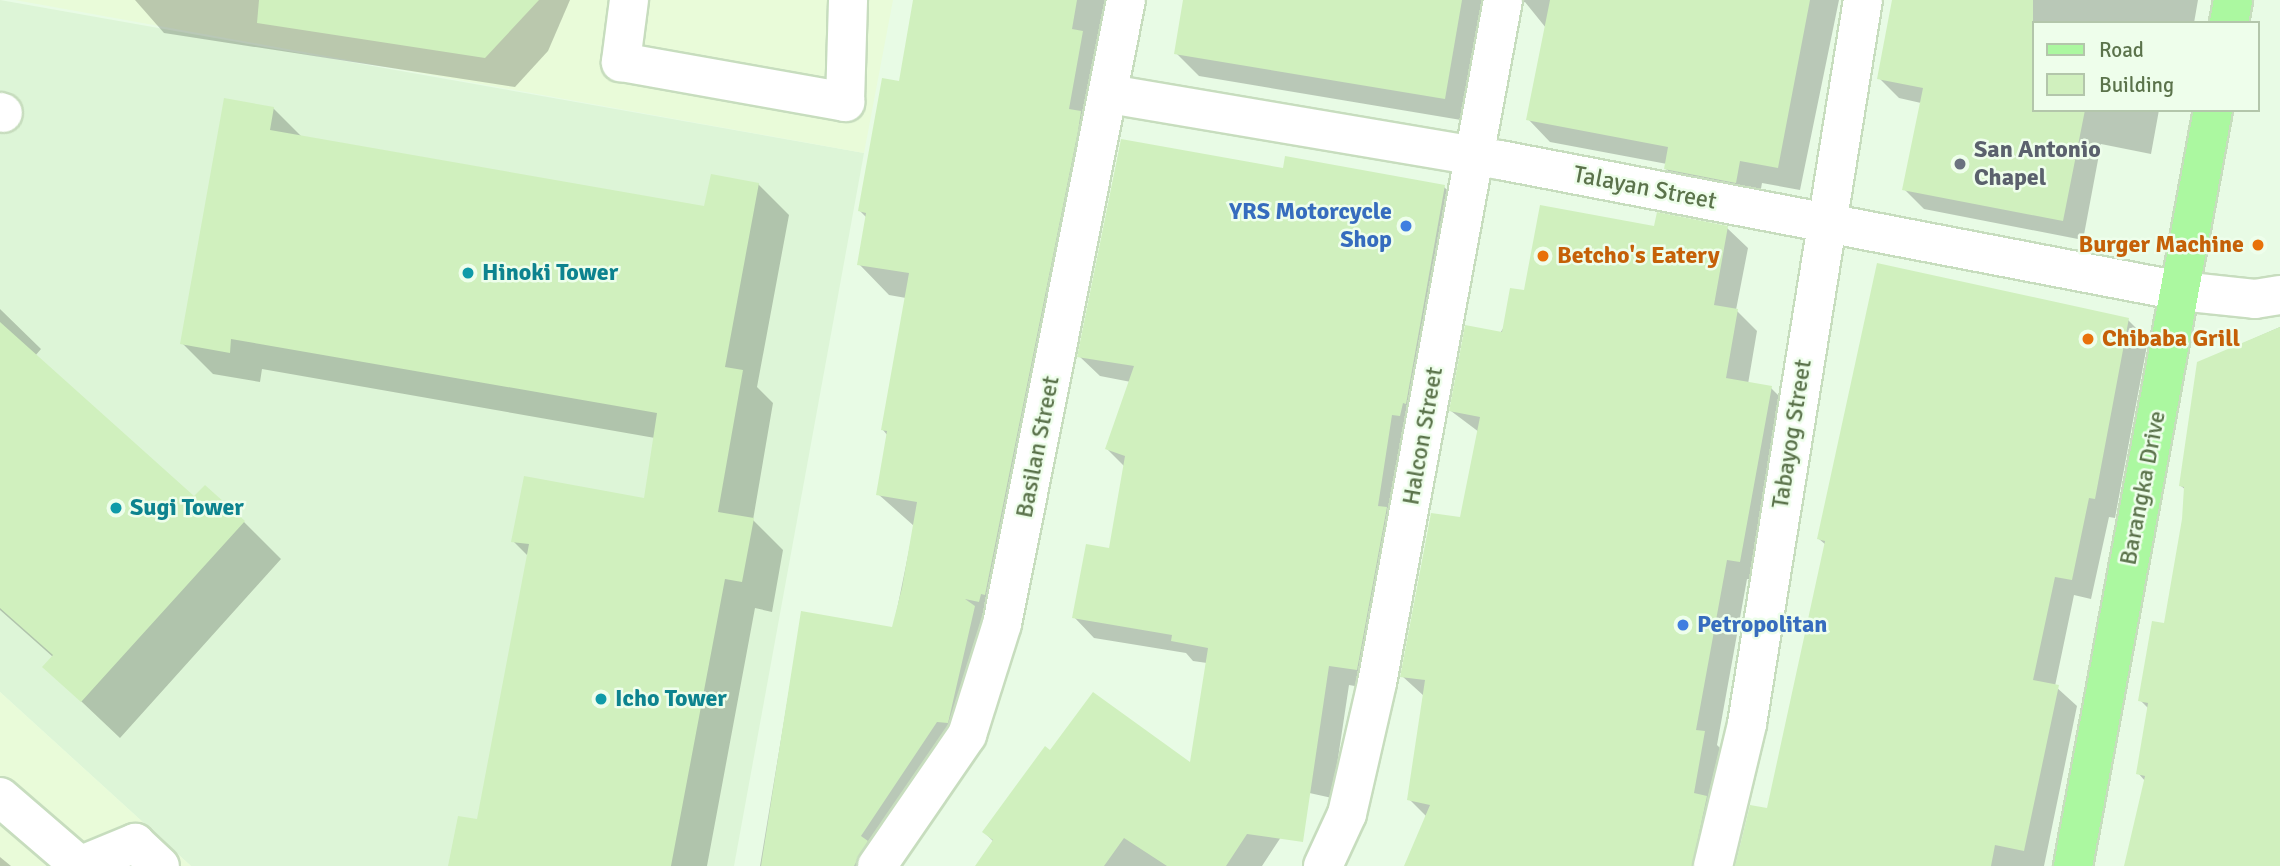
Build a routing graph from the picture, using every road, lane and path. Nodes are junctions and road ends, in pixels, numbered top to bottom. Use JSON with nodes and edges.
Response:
{"nodes":[{"id":1,"x":629,"y":0,"type":"edge"},
{"id":2,"x":848,"y":0,"type":"edge"},
{"id":3,"x":1126,"y":0,"type":"edge"},
{"id":4,"x":1503,"y":0,"type":"edge"},
{"id":5,"x":1863,"y":0,"type":"edge"},
{"id":6,"x":2233,"y":0,"type":"edge"},
{"id":7,"x":2229,"y":21,"type":"edge"},
{"id":8,"x":1110,"y":94,"type":"junction"},
{"id":9,"x":2213,"y":112,"type":"edge"},
{"id":10,"x":1474,"y":156,"type":"junction"},
{"id":11,"x":1825,"y":221,"type":"junction"},
{"id":12,"x":2180,"y":291,"type":"junction"},
{"id":13,"x":2280,"y":295,"type":"edge"},
{"id":14,"x":0,"y":797,"type":"edge"},
{"id":15,"x":79,"y":866,"type":"edge"},
{"id":16,"x":160,"y":866,"type":"edge"},
{"id":17,"x":877,"y":866,"type":"edge"},
{"id":18,"x":1323,"y":866,"type":"edge"},
{"id":19,"x":1713,"y":866,"type":"edge"},
{"id":20,"x":2073,"y":866,"type":"edge"}],
"edges":[{"from":1,"to":2,"type":"street"},
{"from":3,"to":8,"type":"street","name":"Basilan Street"},
{"from":4,"to":10,"type":"street","name":"Halcon Street"},
{"from":5,"to":11,"type":"street","name":"Tabayog Street"},
{"from":6,"to":7,"type":"main road"},
{"from":8,"to":10,"type":"street","name":"Talayan Street"},
{"from":8,"to":17,"type":"street","name":"Basilan Street"},
{"from":9,"to":12,"type":"main road","name":"Barangka Drive"},
{"from":10,"to":11,"type":"street","name":"Talayan Street"},
{"from":10,"to":18,"type":"street","name":"Halcon Street"},
{"from":11,"to":12,"type":"street","name":"Talayan Street"},
{"from":11,"to":19,"type":"street","name":"Tabayog Street"},
{"from":12,"to":13,"type":"street","name":"Talayan Street"},
{"from":12,"to":20,"type":"main road","name":"Barangka Drive"},
{"from":14,"to":15,"type":"street"},
{"from":15,"to":16,"type":"street"}]}
